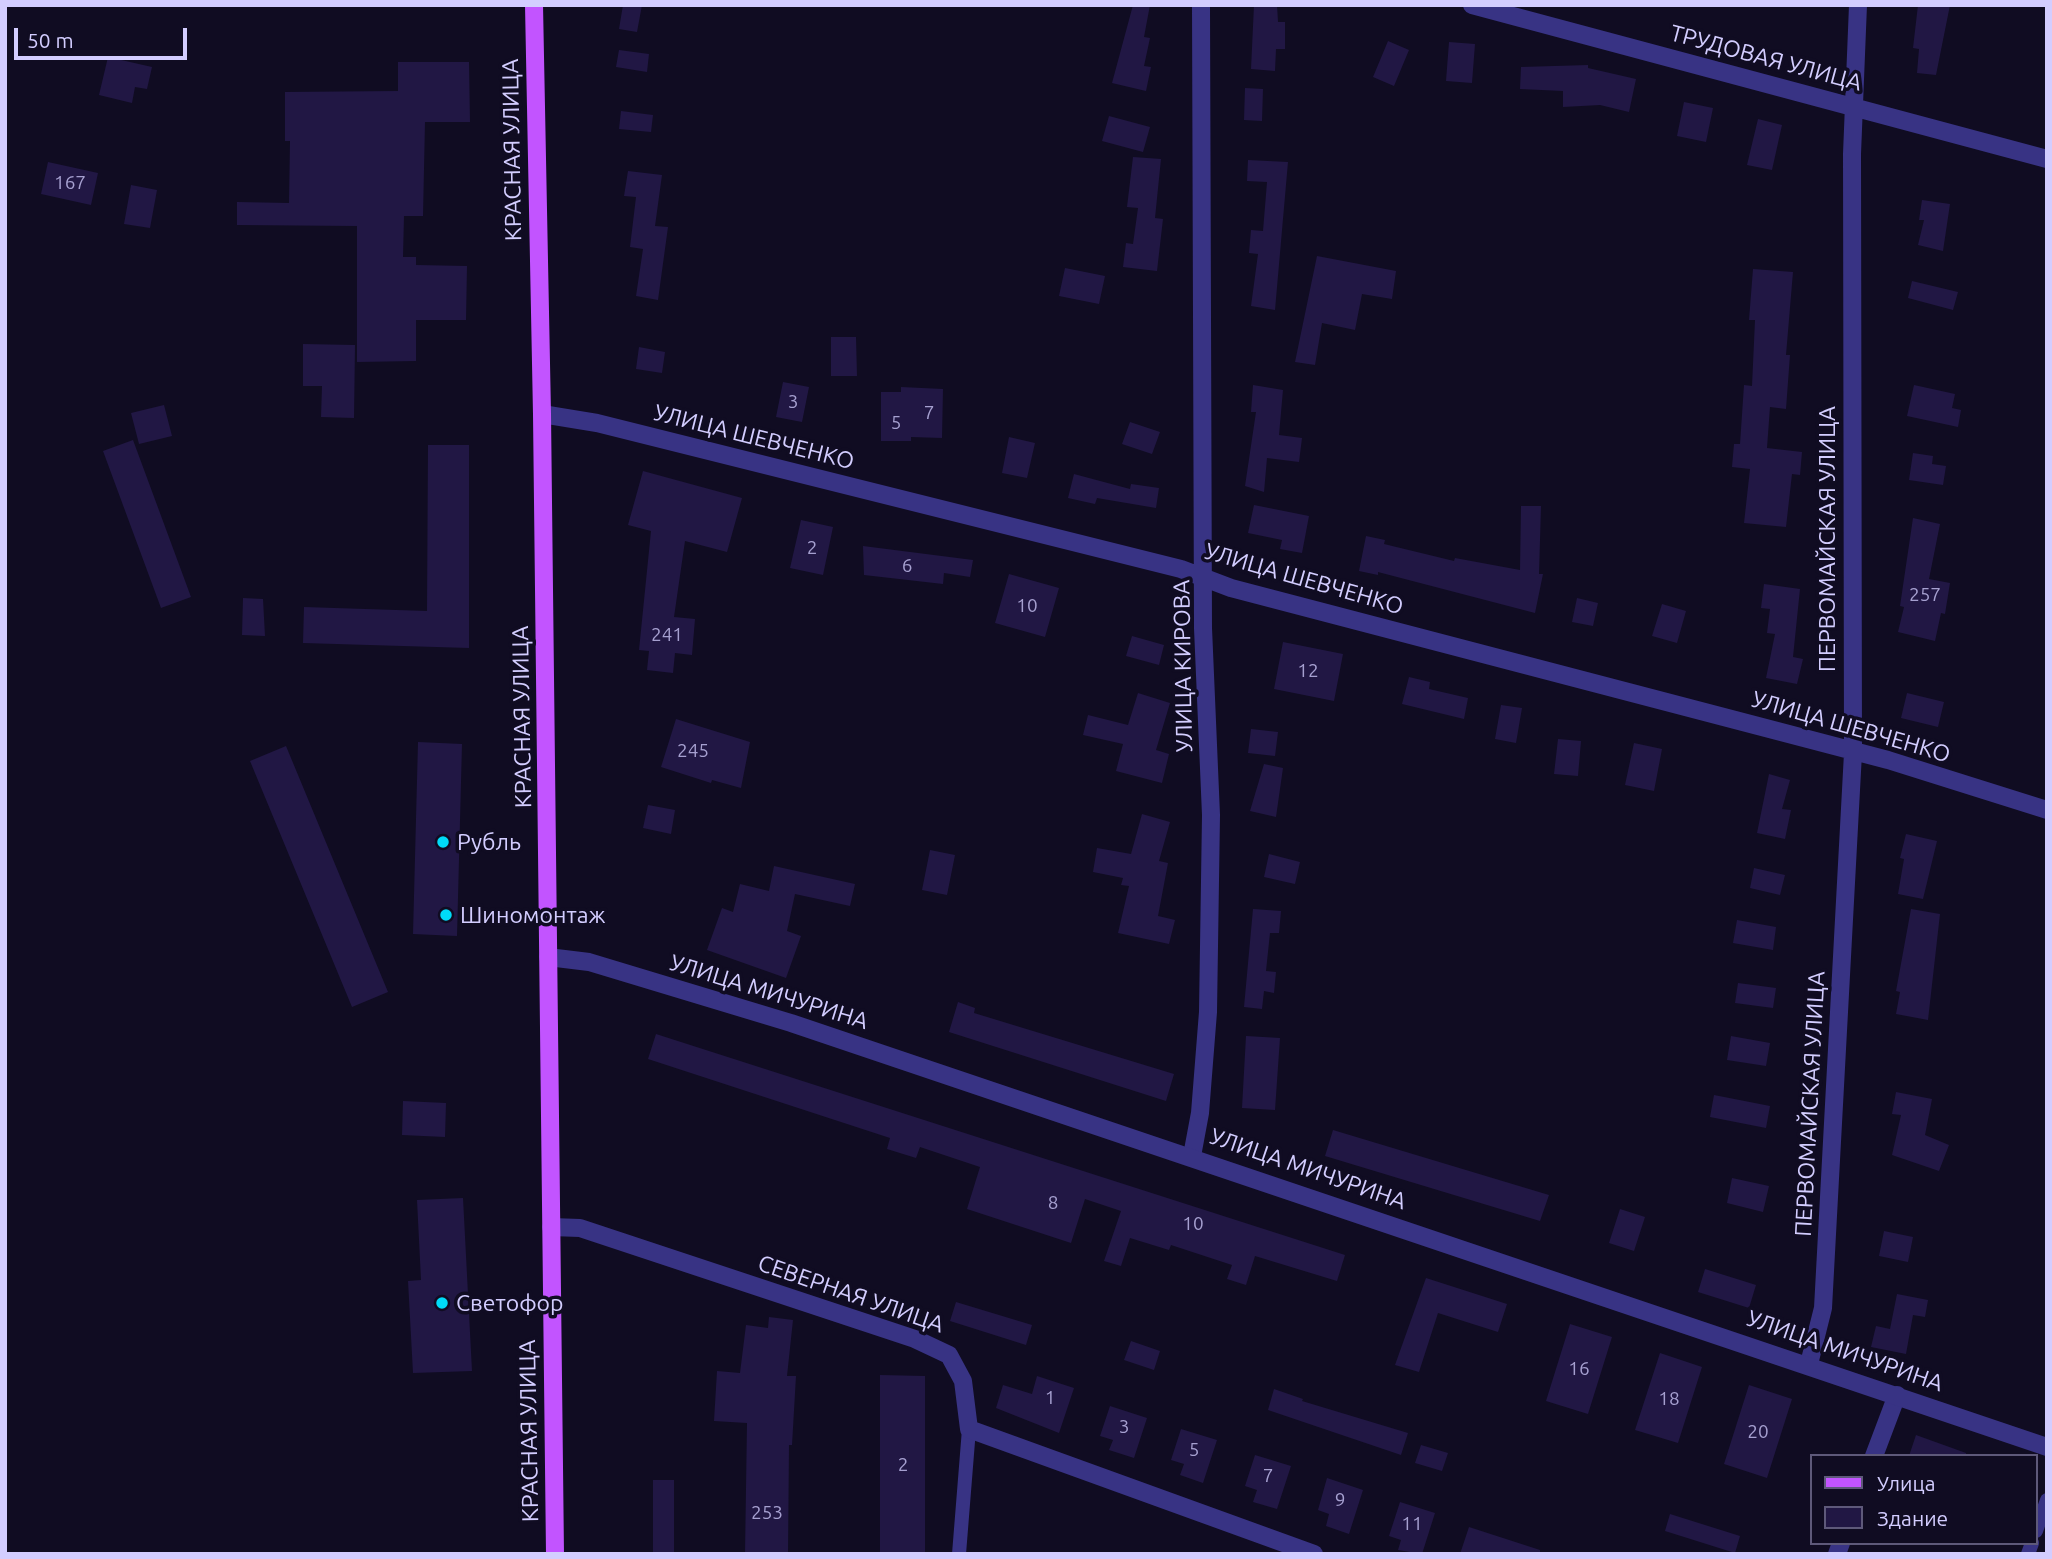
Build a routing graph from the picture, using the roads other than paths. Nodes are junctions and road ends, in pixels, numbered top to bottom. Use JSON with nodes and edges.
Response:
{"nodes":[{"id":1,"x":534,"y":5,"type":"edge"},
{"id":2,"x":1201,"y":5,"type":"edge"},
{"id":3,"x":1472,"y":5,"type":"edge"},
{"id":4,"x":1858,"y":5,"type":"edge"},
{"id":5,"x":1854,"y":106,"type":"junction"},
{"id":6,"x":2047,"y":159,"type":"edge"},
{"id":7,"x":542,"y":414,"type":"junction"},
{"id":8,"x":1205,"y":578,"type":"junction"},
{"id":9,"x":1853,"y":753,"type":"junction"},
{"id":10,"x":2047,"y":810,"type":"edge"},
{"id":11,"x":548,"y":957,"type":"junction"},
{"id":12,"x":1192,"y":1156,"type":"junction"},
{"id":13,"x":551,"y":1227,"type":"junction"},
{"id":14,"x":1809,"y":1364,"type":"junction"},
{"id":15,"x":1897,"y":1395,"type":"junction"},
{"id":16,"x":969,"y":1429,"type":"junction"},
{"id":17,"x":2047,"y":1447,"type":"edge"},
{"id":18,"x":1875,"y":1454,"type":"edge"},
{"id":19,"x":2047,"y":1500,"type":"edge"},
{"id":20,"x":2038,"y":1525,"type":"edge"},
{"id":21,"x":555,"y":1554,"type":"edge"},
{"id":22,"x":959,"y":1554,"type":"edge"},
{"id":23,"x":1314,"y":1554,"type":"edge"}],
"edges":[{"from":1,"to":7,"type":"main road","name":"КРАСНАЯ УЛИЦА"},
{"from":2,"to":8,"type":"street","name":"УЛИЦА КИРОВА"},
{"from":3,"to":5,"type":"street","name":"ТРУДОВАЯ УЛИЦА"},
{"from":4,"to":5,"type":"street","name":"ПЕРВОМАЙСКАЯ УЛИЦА"},
{"from":5,"to":6,"type":"street","name":"ТРУДОВАЯ УЛИЦА"},
{"from":5,"to":9,"type":"street","name":"ПЕРВОМАЙСКАЯ УЛИЦА"},
{"from":7,"to":8,"type":"street","name":"УЛИЦА ШЕВЧЕНКО"},
{"from":7,"to":11,"type":"main road","name":"КРАСНАЯ УЛИЦА"},
{"from":8,"to":9,"type":"street","name":"УЛИЦА ШЕВЧЕНКО"},
{"from":8,"to":12,"type":"street","name":"УЛИЦА КИРОВА"},
{"from":9,"to":10,"type":"street","name":"УЛИЦА ШЕВЧЕНКО"},
{"from":9,"to":14,"type":"street","name":"ПЕРВОМАЙСКАЯ УЛИЦА"},
{"from":11,"to":12,"type":"street","name":"УЛИЦА МИЧУРИНА"},
{"from":11,"to":13,"type":"main road","name":"КРАСНАЯ УЛИЦА"},
{"from":12,"to":14,"type":"street","name":"УЛИЦА МИЧУРИНА"},
{"from":13,"to":16,"type":"street","name":"СЕВЕРНАЯ УЛИЦА"},
{"from":13,"to":21,"type":"main road","name":"КРАСНАЯ УЛИЦА"},
{"from":14,"to":15,"type":"street","name":"УЛИЦА МИЧУРИНА"},
{"from":15,"to":17,"type":"street","name":"УЛИЦА МИЧУРИНА"},
{"from":15,"to":18,"type":"street"},
{"from":16,"to":22,"type":"lane"},
{"from":16,"to":23,"type":"street"},
{"from":19,"to":20,"type":"lane"}]}
